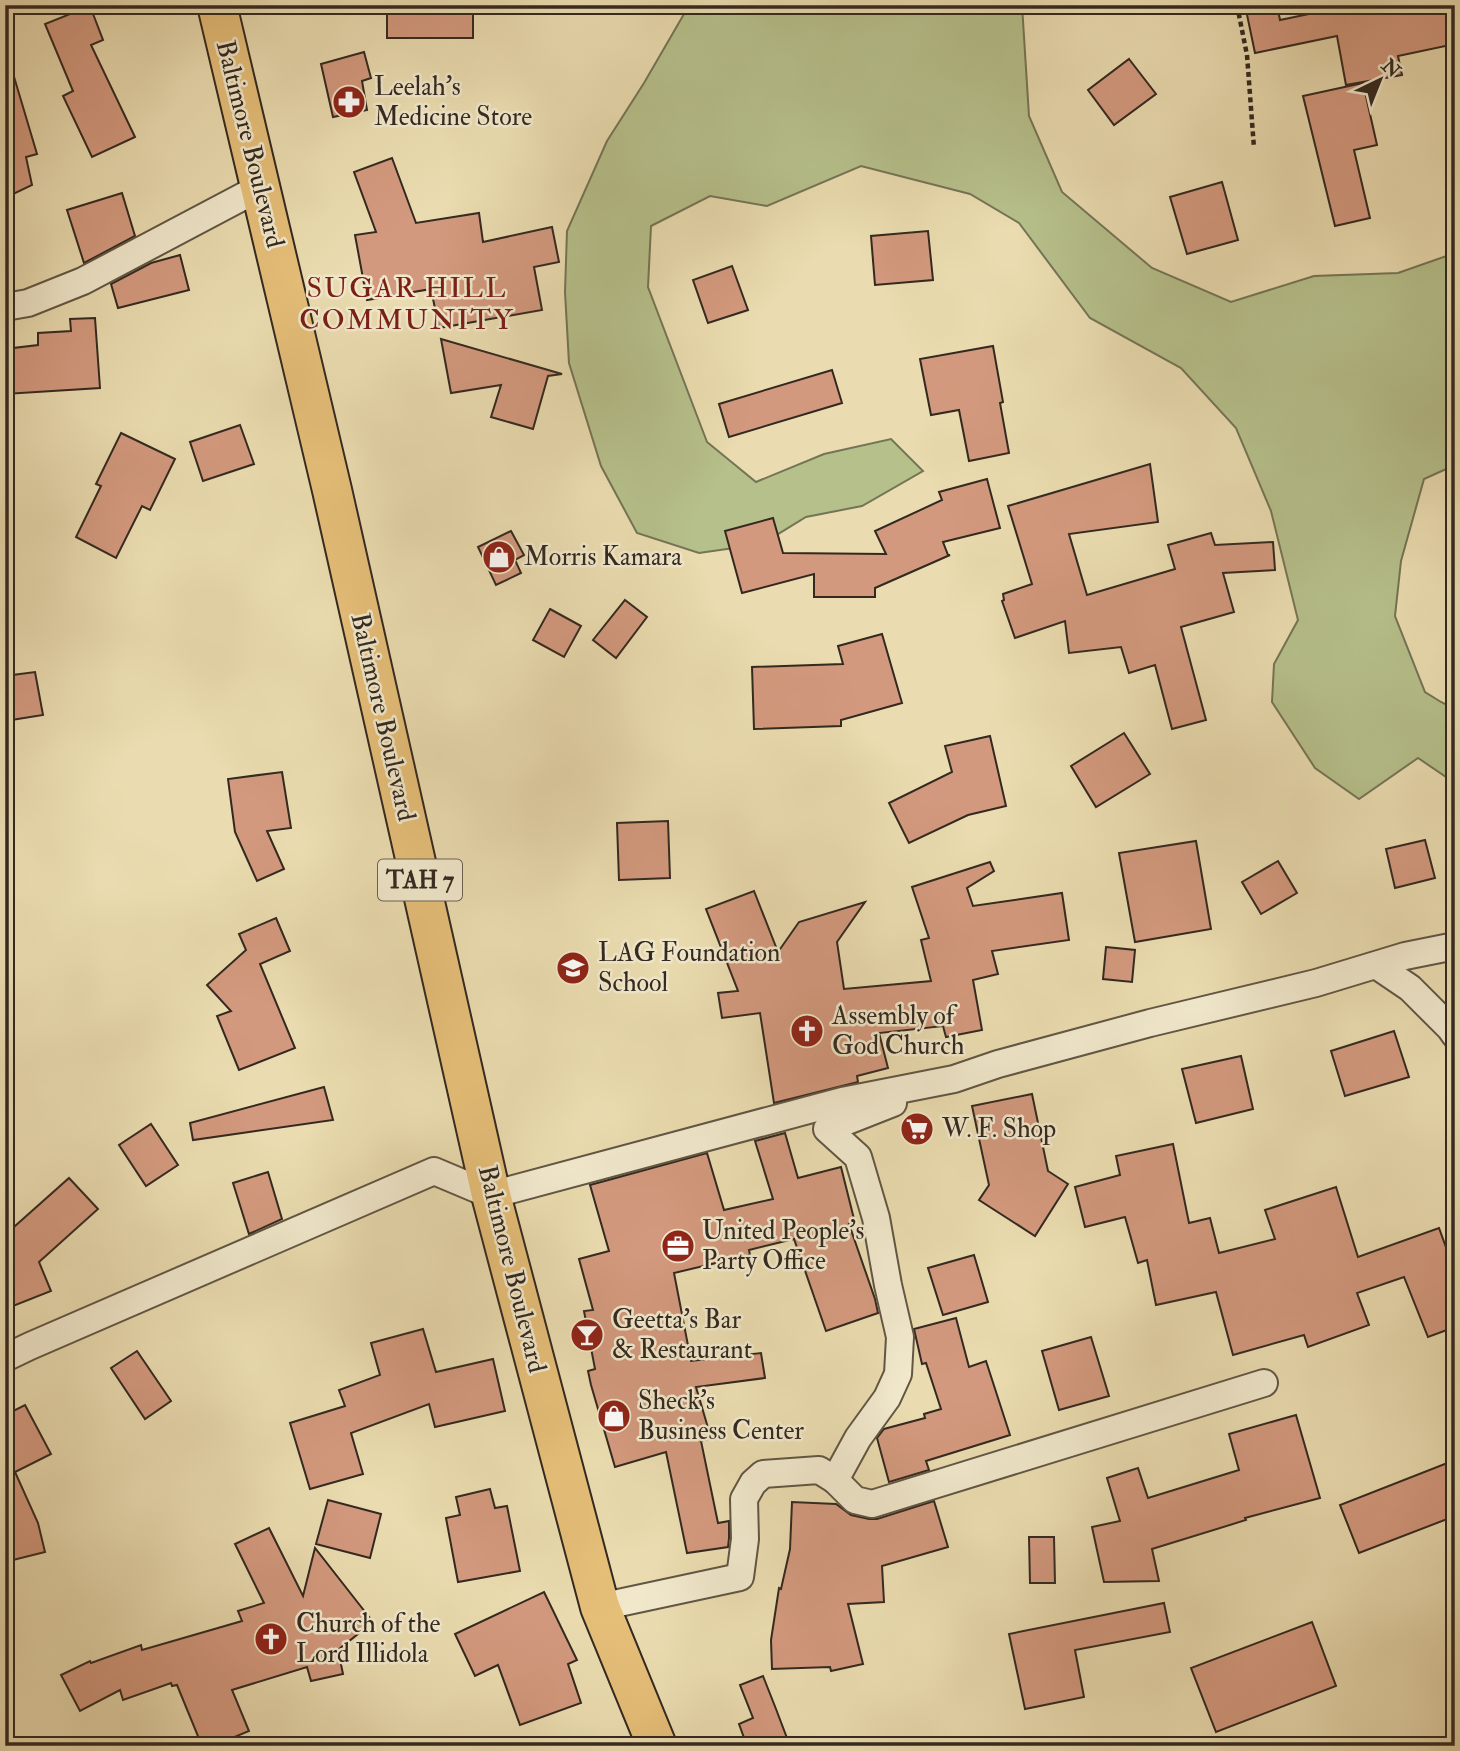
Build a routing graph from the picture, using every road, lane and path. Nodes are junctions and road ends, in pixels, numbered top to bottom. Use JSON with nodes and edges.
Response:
{"nodes":[{"id":1,"x":217,"y":5,"type":"edge"},
{"id":2,"x":1237,"y":5,"type":"edge"},
{"id":3,"x":1254,"y":148,"type":"dead end"},
{"id":4,"x":261,"y":187,"type":"junction"},
{"id":5,"x":5,"y":307,"type":"edge"},
{"id":6,"x":1455,"y":947,"type":"edge"},
{"id":7,"x":1455,"y":1035,"type":"edge"},
{"id":8,"x":954,"y":1079,"type":"junction"},
{"id":9,"x":491,"y":1195,"type":"junction"},
{"id":10,"x":5,"y":1358,"type":"edge"},
{"id":11,"x":1264,"y":1383,"type":"dead end"},
{"id":12,"x":835,"y":1480,"type":"junction"},
{"id":13,"x":600,"y":1607,"type":"junction"},
{"id":14,"x":657,"y":1746,"type":"edge"}],
"edges":[{"from":1,"to":4,"type":"highway","name":"Baltimore Boulevard","number":"TAH 7"},
{"from":2,"to":3,"type":"path"},
{"from":4,"to":5,"type":"street"},
{"from":4,"to":9,"type":"highway","name":"Baltimore Boulevard","number":"TAH 7"},
{"from":6,"to":7,"type":"street"},
{"from":6,"to":8,"type":"street"},
{"from":8,"to":9,"type":"street"},
{"from":8,"to":12,"type":"street"},
{"from":9,"to":10,"type":"street"},
{"from":9,"to":13,"type":"highway","name":"Baltimore Boulevard","number":"TAH 7"},
{"from":11,"to":12,"type":"street"},
{"from":12,"to":13,"type":"street"},
{"from":13,"to":14,"type":"highway","name":"Baltimore Boulevard","number":"TAH 7"}]}
